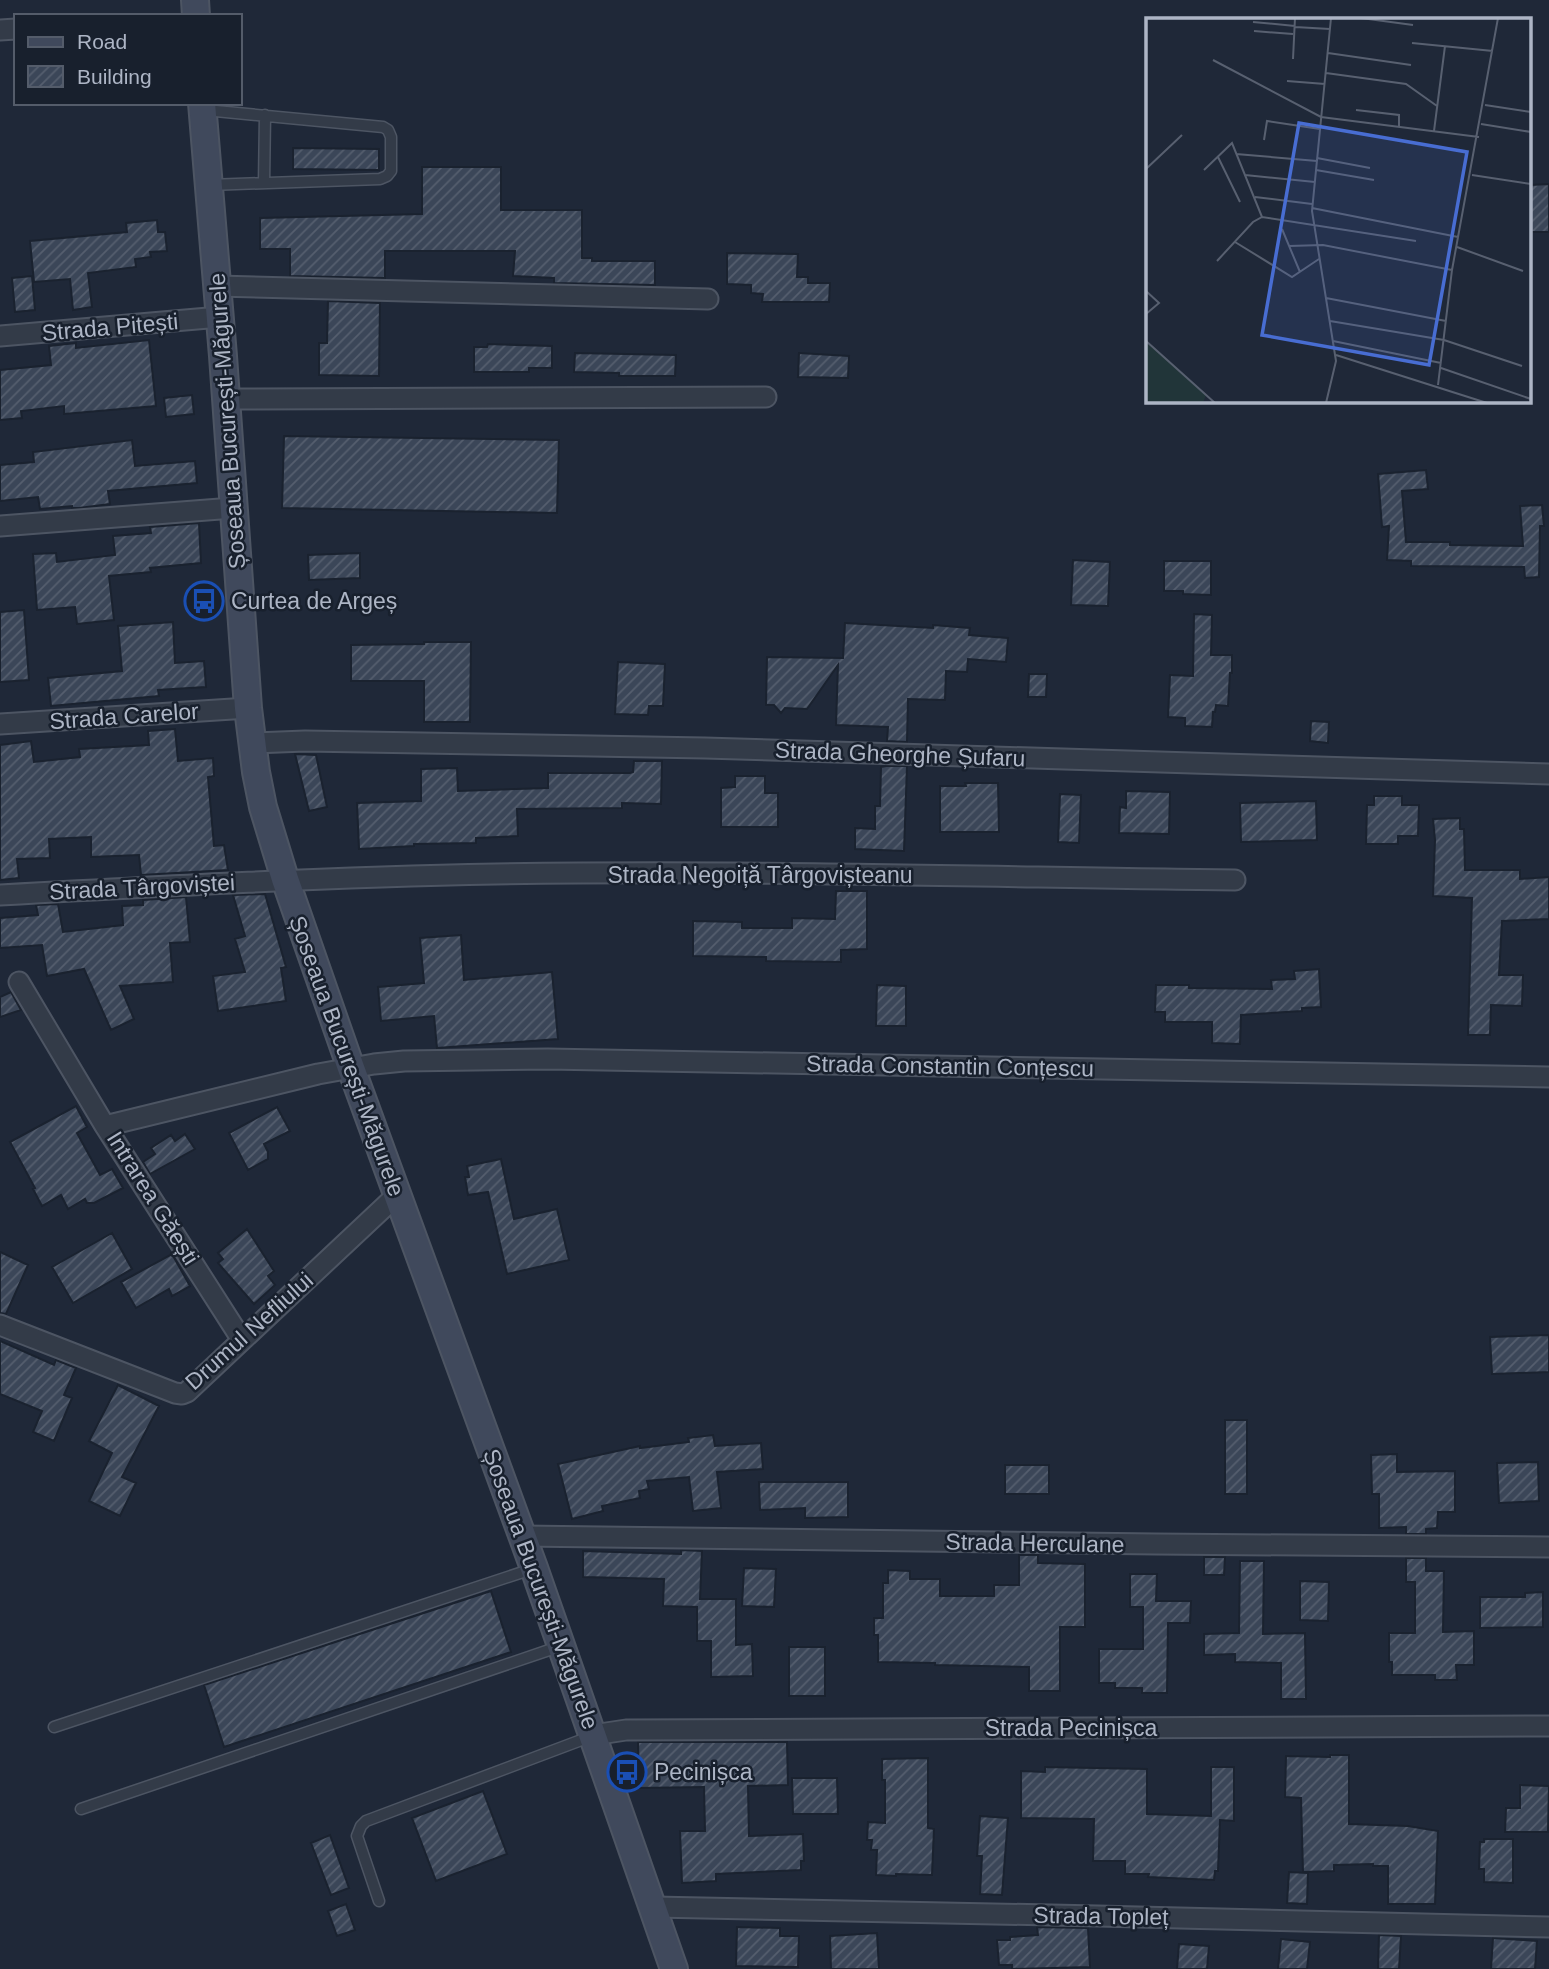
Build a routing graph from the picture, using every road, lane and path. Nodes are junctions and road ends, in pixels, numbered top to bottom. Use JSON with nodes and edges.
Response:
{"nodes":[{"id":1,"x":202,"y":106,"type":"edge"},
{"id":2,"x":265,"y":115,"type":"junction"},
{"id":3,"x":264,"y":183,"type":"junction"},
{"id":4,"x":209,"y":186,"type":"junction"},
{"id":5,"x":217,"y":286,"type":"junction"},
{"id":6,"x":708,"y":299,"type":"dead end"},
{"id":7,"x":220,"y":317,"type":"junction"},
{"id":8,"x":0,"y":336,"type":"edge"},
{"id":9,"x":766,"y":397,"type":"dead end"},
{"id":10,"x":226,"y":399,"type":"junction"},
{"id":11,"x":233,"y":509,"type":"junction"},
{"id":12,"x":0,"y":526,"type":"edge"},
{"id":13,"x":248,"y":708,"type":"junction"},
{"id":14,"x":0,"y":724,"type":"edge"},
{"id":15,"x":252,"y":743,"type":"junction"},
{"id":16,"x":1549,"y":774,"type":"edge"},
{"id":17,"x":285,"y":880,"type":"junction"},
{"id":18,"x":1235,"y":880,"type":"dead end"},
{"id":19,"x":0,"y":895,"type":"edge"},
{"id":20,"x":19,"y":982,"type":"dead end"},
{"id":21,"x":351,"y":1068,"type":"junction"},
{"id":22,"x":1549,"y":1077,"type":"edge"},
{"id":23,"x":105,"y":1126,"type":"junction"},
{"id":24,"x":397,"y":1195,"type":"junction"},
{"id":25,"x":0,"y":1325,"type":"edge"},
{"id":26,"x":242,"y":1339,"type":"junction"},
{"id":27,"x":522,"y":1536,"type":"junction"},
{"id":28,"x":1549,"y":1547,"type":"edge"},
{"id":29,"x":534,"y":1568,"type":"junction"},
{"id":30,"x":561,"y":1646,"type":"junction"},
{"id":31,"x":1549,"y":1726,"type":"edge"},
{"id":32,"x":54,"y":1727,"type":"dead end"},
{"id":33,"x":593,"y":1735,"type":"junction"},
{"id":34,"x":81,"y":1809,"type":"dead end"},
{"id":35,"x":379,"y":1901,"type":"dead end"},
{"id":36,"x":654,"y":1907,"type":"junction"},
{"id":37,"x":1549,"y":1927,"type":"edge"},
{"id":38,"x":674,"y":1969,"type":"edge"}],
"edges":[{"from":1,"to":2,"type":"lane"},
{"from":1,"to":4,"type":"main road","name":"Șoseaua București-Măgurele"},
{"from":2,"to":3,"type":"lane"},
{"from":2,"to":3,"type":"lane"},
{"from":3,"to":4,"type":"lane"},
{"from":4,"to":5,"type":"main road","name":"Șoseaua București-Măgurele"},
{"from":5,"to":6,"type":"street"},
{"from":5,"to":7,"type":"main road","name":"Șoseaua București-Măgurele"},
{"from":7,"to":8,"type":"street","name":"Strada Pitești"},
{"from":7,"to":10,"type":"main road","name":"Șoseaua București-Măgurele"},
{"from":9,"to":10,"type":"street"},
{"from":10,"to":11,"type":"main road","name":"Șoseaua București-Măgurele"},
{"from":11,"to":12,"type":"street"},
{"from":11,"to":13,"type":"main road","name":"Șoseaua București-Măgurele"},
{"from":13,"to":14,"type":"street","name":"Strada Carelor"},
{"from":13,"to":15,"type":"main road","name":"Șoseaua București-Măgurele"},
{"from":15,"to":16,"type":"street","name":"Strada Gheorghe Șufaru"},
{"from":15,"to":17,"type":"main road","name":"Șoseaua București-Măgurele"},
{"from":17,"to":18,"type":"street","name":"Strada Negoiță Târgovișteanu"},
{"from":17,"to":19,"type":"street","name":"Strada Târgoviștei"},
{"from":17,"to":21,"type":"main road","name":"Șoseaua București-Măgurele"},
{"from":20,"to":23,"type":"street"},
{"from":21,"to":22,"type":"street","name":"Strada Constantin Conțescu"},
{"from":21,"to":23,"type":"street","name":"Intrarea Găești"},
{"from":21,"to":24,"type":"main road","name":"Șoseaua București-Măgurele"},
{"from":23,"to":26,"type":"street","name":"Intrarea Găești"},
{"from":24,"to":26,"type":"street","name":"Drumul Nefliului"},
{"from":24,"to":27,"type":"main road","name":"Șoseaua București-Măgurele"},
{"from":25,"to":26,"type":"street","name":"Drumul Nefliului"},
{"from":27,"to":28,"type":"street","name":"Strada Herculane"},
{"from":27,"to":29,"type":"main road","name":"Șoseaua București-Măgurele"},
{"from":29,"to":30,"type":"main road","name":"Șoseaua București-Măgurele"},
{"from":29,"to":32,"type":"lane"},
{"from":30,"to":33,"type":"main road","name":"Șoseaua București-Măgurele"},
{"from":30,"to":34,"type":"lane"},
{"from":31,"to":33,"type":"street","name":"Strada Pecinișca"},
{"from":33,"to":35,"type":"lane"},
{"from":33,"to":36,"type":"main road","name":"Șoseaua București-Măgurele"},
{"from":36,"to":37,"type":"street","name":"Strada Topleț"},
{"from":36,"to":38,"type":"main road","name":"Șoseaua București-Măgurele"}]}
